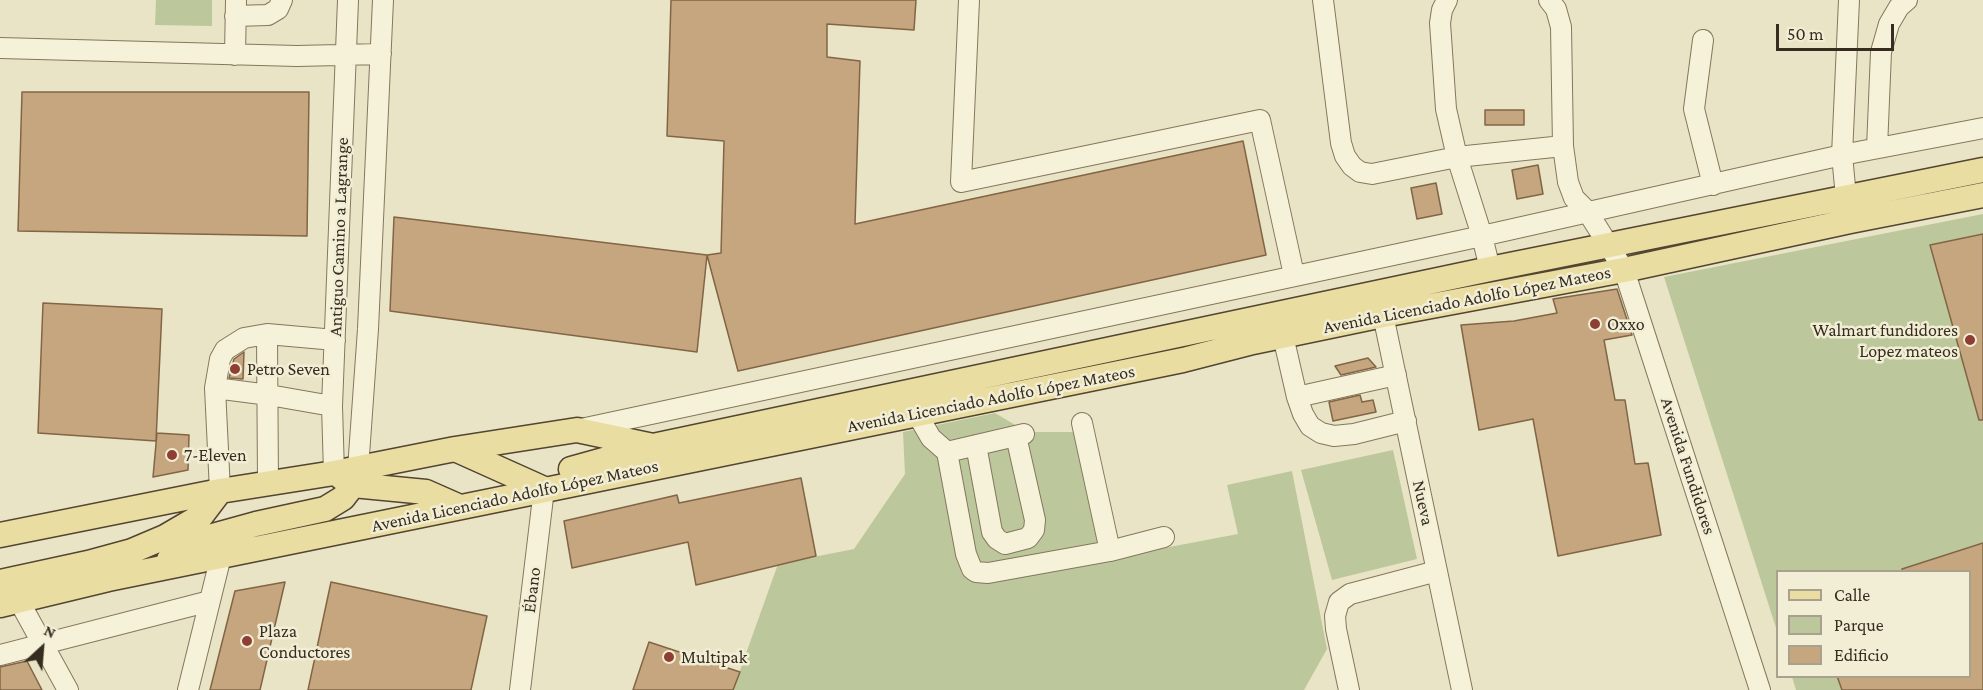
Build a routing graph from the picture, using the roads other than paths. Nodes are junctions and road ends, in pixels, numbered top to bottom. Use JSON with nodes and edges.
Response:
{"nodes":[{"id":1,"x":282,"y":0,"type":"edge"},
{"id":2,"x":348,"y":0,"type":"edge"},
{"id":3,"x":383,"y":0,"type":"edge"},
{"id":4,"x":969,"y":0,"type":"edge"},
{"id":5,"x":1323,"y":0,"type":"edge"},
{"id":6,"x":1447,"y":0,"type":"edge"},
{"id":7,"x":1549,"y":0,"type":"edge"},
{"id":8,"x":1849,"y":0,"type":"edge"},
{"id":9,"x":1906,"y":0,"type":"edge"},
{"id":10,"x":236,"y":8,"type":"edge"},
{"id":11,"x":1703,"y":40,"type":"dead end"},
{"id":12,"x":0,"y":48,"type":"edge"},
{"id":13,"x":381,"y":54,"type":"junction"},
{"id":14,"x":235,"y":55,"type":"junction"},
{"id":15,"x":345,"y":55,"type":"junction"},
{"id":16,"x":1983,"y":128,"type":"edge"},
{"id":17,"x":1563,"y":146,"type":"junction"},
{"id":18,"x":1877,"y":148,"type":"junction"},
{"id":19,"x":1842,"y":154,"type":"junction"},
{"id":20,"x":1457,"y":157,"type":"junction"},
{"id":21,"x":1983,"y":170,"type":"edge"},
{"id":22,"x":1713,"y":185,"type":"junction"},
{"id":23,"x":1983,"y":195,"type":"edge"},
{"id":24,"x":1846,"y":197,"type":"junction"},
{"id":25,"x":1587,"y":211,"type":"junction"},
{"id":26,"x":1482,"y":236,"type":"junction"},
{"id":27,"x":1610,"y":245,"type":"junction"},
{"id":28,"x":1490,"y":269,"type":"junction"},
{"id":29,"x":1624,"y":270,"type":"junction"},
{"id":30,"x":1294,"y":275,"type":"junction"},
{"id":31,"x":1383,"y":315,"type":"junction"},
{"id":32,"x":267,"y":334,"type":"junction"},
{"id":33,"x":1283,"y":336,"type":"junction"},
{"id":34,"x":335,"y":340,"type":"junction"},
{"id":35,"x":1396,"y":375,"type":"junction"},
{"id":36,"x":215,"y":388,"type":"junction"},
{"id":37,"x":268,"y":395,"type":"junction"},
{"id":38,"x":1297,"y":397,"type":"junction"},
{"id":39,"x":332,"y":406,"type":"junction"},
{"id":40,"x":917,"y":414,"type":"junction"},
{"id":41,"x":1406,"y":421,"type":"junction"},
{"id":42,"x":1082,"y":423,"type":"dead end"},
{"id":43,"x":577,"y":430,"type":"junction"},
{"id":44,"x":976,"y":445,"type":"junction"},
{"id":45,"x":653,"y":446,"type":"junction"},
{"id":46,"x":455,"y":448,"type":"junction"},
{"id":47,"x":947,"y":452,"type":"junction"},
{"id":48,"x":348,"y":475,"type":"junction"},
{"id":49,"x":268,"y":484,"type":"junction"},
{"id":50,"x":544,"y":489,"type":"junction"},
{"id":51,"x":220,"y":490,"type":"junction"},
{"id":52,"x":460,"y":507,"type":"junction"},
{"id":53,"x":0,"y":535,"type":"edge"},
{"id":54,"x":1164,"y":537,"type":"dead end"},
{"id":55,"x":1110,"y":551,"type":"junction"},
{"id":56,"x":221,"y":556,"type":"junction"},
{"id":57,"x":155,"y":570,"type":"junction"},
{"id":58,"x":1437,"y":571,"type":"junction"},
{"id":59,"x":0,"y":582,"type":"edge"},
{"id":60,"x":210,"y":601,"type":"junction"},
{"id":61,"x":10,"y":603,"type":"edge"},
{"id":62,"x":43,"y":645,"type":"junction"},
{"id":63,"x":0,"y":655,"type":"edge"},
{"id":64,"x":68,"y":690,"type":"edge"},
{"id":65,"x":188,"y":690,"type":"edge"},
{"id":66,"x":520,"y":690,"type":"edge"},
{"id":67,"x":1349,"y":690,"type":"edge"},
{"id":68,"x":1462,"y":690,"type":"edge"},
{"id":69,"x":1760,"y":690,"type":"edge"}],
"edges":[{"from":1,"to":10,"type":"street"},
{"from":2,"to":15,"type":"street","name":"Antiguo Camino a Lagrange"},
{"from":3,"to":13,"type":"street","name":"Antiguo Camino a Lagrange"},
{"from":4,"to":30,"type":"street"},
{"from":5,"to":20,"type":"street"},
{"from":6,"to":20,"type":"street"},
{"from":7,"to":17,"type":"street","name":"Avenida Fundidores"},
{"from":8,"to":19,"type":"street"},
{"from":9,"to":18,"type":"street"},
{"from":10,"to":14,"type":"street"},
{"from":11,"to":22,"type":"street"},
{"from":12,"to":14,"type":"street"},
{"from":13,"to":15,"type":"street"},
{"from":13,"to":48,"type":"street","name":"Antiguo Camino a Lagrange"},
{"from":14,"to":15,"type":"street"},
{"from":15,"to":34,"type":"street","name":"Antiguo Camino a Lagrange"},
{"from":16,"to":18,"type":"street"},
{"from":17,"to":20,"type":"street"},
{"from":17,"to":25,"type":"street","name":"Avenida Fundidores"},
{"from":18,"to":19,"type":"street"},
{"from":19,"to":22,"type":"street"},
{"from":19,"to":24,"type":"street"},
{"from":20,"to":26,"type":"street"},
{"from":21,"to":24,"type":"main road","name":"Avenida Licenciado Adolfo López Mateos"},
{"from":22,"to":25,"type":"street"},
{"from":23,"to":29,"type":"main road","name":"Avenida Licenciado Adolfo López Mateos"},
{"from":24,"to":27,"type":"main road","name":"Avenida Licenciado Adolfo López Mateos"},
{"from":25,"to":26,"type":"street"},
{"from":25,"to":27,"type":"street","name":"Avenida Fundidores"},
{"from":26,"to":28,"type":"street"},
{"from":26,"to":30,"type":"street"},
{"from":27,"to":28,"type":"main road","name":"Avenida Licenciado Adolfo López Mateos"},
{"from":27,"to":29,"type":"street","name":"Avenida Fundidores"},
{"from":28,"to":45,"type":"main road","name":"Avenida Licenciado Adolfo López Mateos"},
{"from":29,"to":31,"type":"main road","name":"Avenida Licenciado Adolfo López Mateos"},
{"from":29,"to":69,"type":"street","name":"Avenida Fundidores"},
{"from":30,"to":43,"type":"street"},
{"from":31,"to":33,"type":"main road","name":"Avenida Licenciado Adolfo López Mateos"},
{"from":31,"to":35,"type":"street","name":"Nueva"},
{"from":32,"to":34,"type":"street"},
{"from":32,"to":36,"type":"street"},
{"from":32,"to":37,"type":"street"},
{"from":33,"to":38,"type":"street"},
{"from":33,"to":40,"type":"main road","name":"Avenida Licenciado Adolfo López Mateos"},
{"from":34,"to":39,"type":"street","name":"Antiguo Camino a Lagrange"},
{"from":35,"to":38,"type":"street"},
{"from":35,"to":41,"type":"street","name":"Nueva"},
{"from":36,"to":37,"type":"street"},
{"from":36,"to":51,"type":"street"},
{"from":37,"to":39,"type":"street"},
{"from":37,"to":49,"type":"street"},
{"from":38,"to":41,"type":"street"},
{"from":39,"to":48,"type":"street","name":"Antiguo Camino a Lagrange"},
{"from":40,"to":47,"type":"street"},
{"from":40,"to":50,"type":"main road","name":"Avenida Licenciado Adolfo López Mateos"},
{"from":41,"to":58,"type":"street","name":"Nueva"},
{"from":42,"to":55,"type":"street"},
{"from":43,"to":45,"type":"main road","name":"Avenida Licenciado Adolfo López Mateos"},
{"from":43,"to":46,"type":"main road","name":"Avenida Licenciado Adolfo López Mateos"},
{"from":44,"to":44,"type":"street"},
{"from":44,"to":47,"type":"street"},
{"from":45,"to":50,"type":"main road"},
{"from":46,"to":48,"type":"main road","name":"Avenida Licenciado Adolfo López Mateos"},
{"from":46,"to":50,"type":"main road"},
{"from":47,"to":55,"type":"street"},
{"from":48,"to":49,"type":"main road","name":"Avenida Licenciado Adolfo López Mateos"},
{"from":48,"to":52,"type":"main road"},
{"from":48,"to":57,"type":"main road"},
{"from":49,"to":51,"type":"main road","name":"Avenida Licenciado Adolfo López Mateos"},
{"from":50,"to":52,"type":"main road","name":"Avenida Licenciado Adolfo López Mateos"},
{"from":50,"to":66,"type":"street","name":"Ébano"},
{"from":51,"to":53,"type":"main road","name":"Avenida Licenciado Adolfo López Mateos"},
{"from":51,"to":59,"type":"main road"},
{"from":52,"to":56,"type":"main road","name":"Avenida Licenciado Adolfo López Mateos"},
{"from":54,"to":55,"type":"street"},
{"from":56,"to":57,"type":"main road","name":"Avenida Licenciado Adolfo López Mateos"},
{"from":56,"to":60,"type":"street"},
{"from":57,"to":61,"type":"main road","name":"Avenida Licenciado Adolfo López Mateos"},
{"from":58,"to":67,"type":"street"},
{"from":58,"to":68,"type":"street","name":"Nueva"},
{"from":60,"to":62,"type":"street"},
{"from":60,"to":65,"type":"street"},
{"from":61,"to":62,"type":"street"},
{"from":62,"to":63,"type":"street"},
{"from":62,"to":64,"type":"street"}]}
